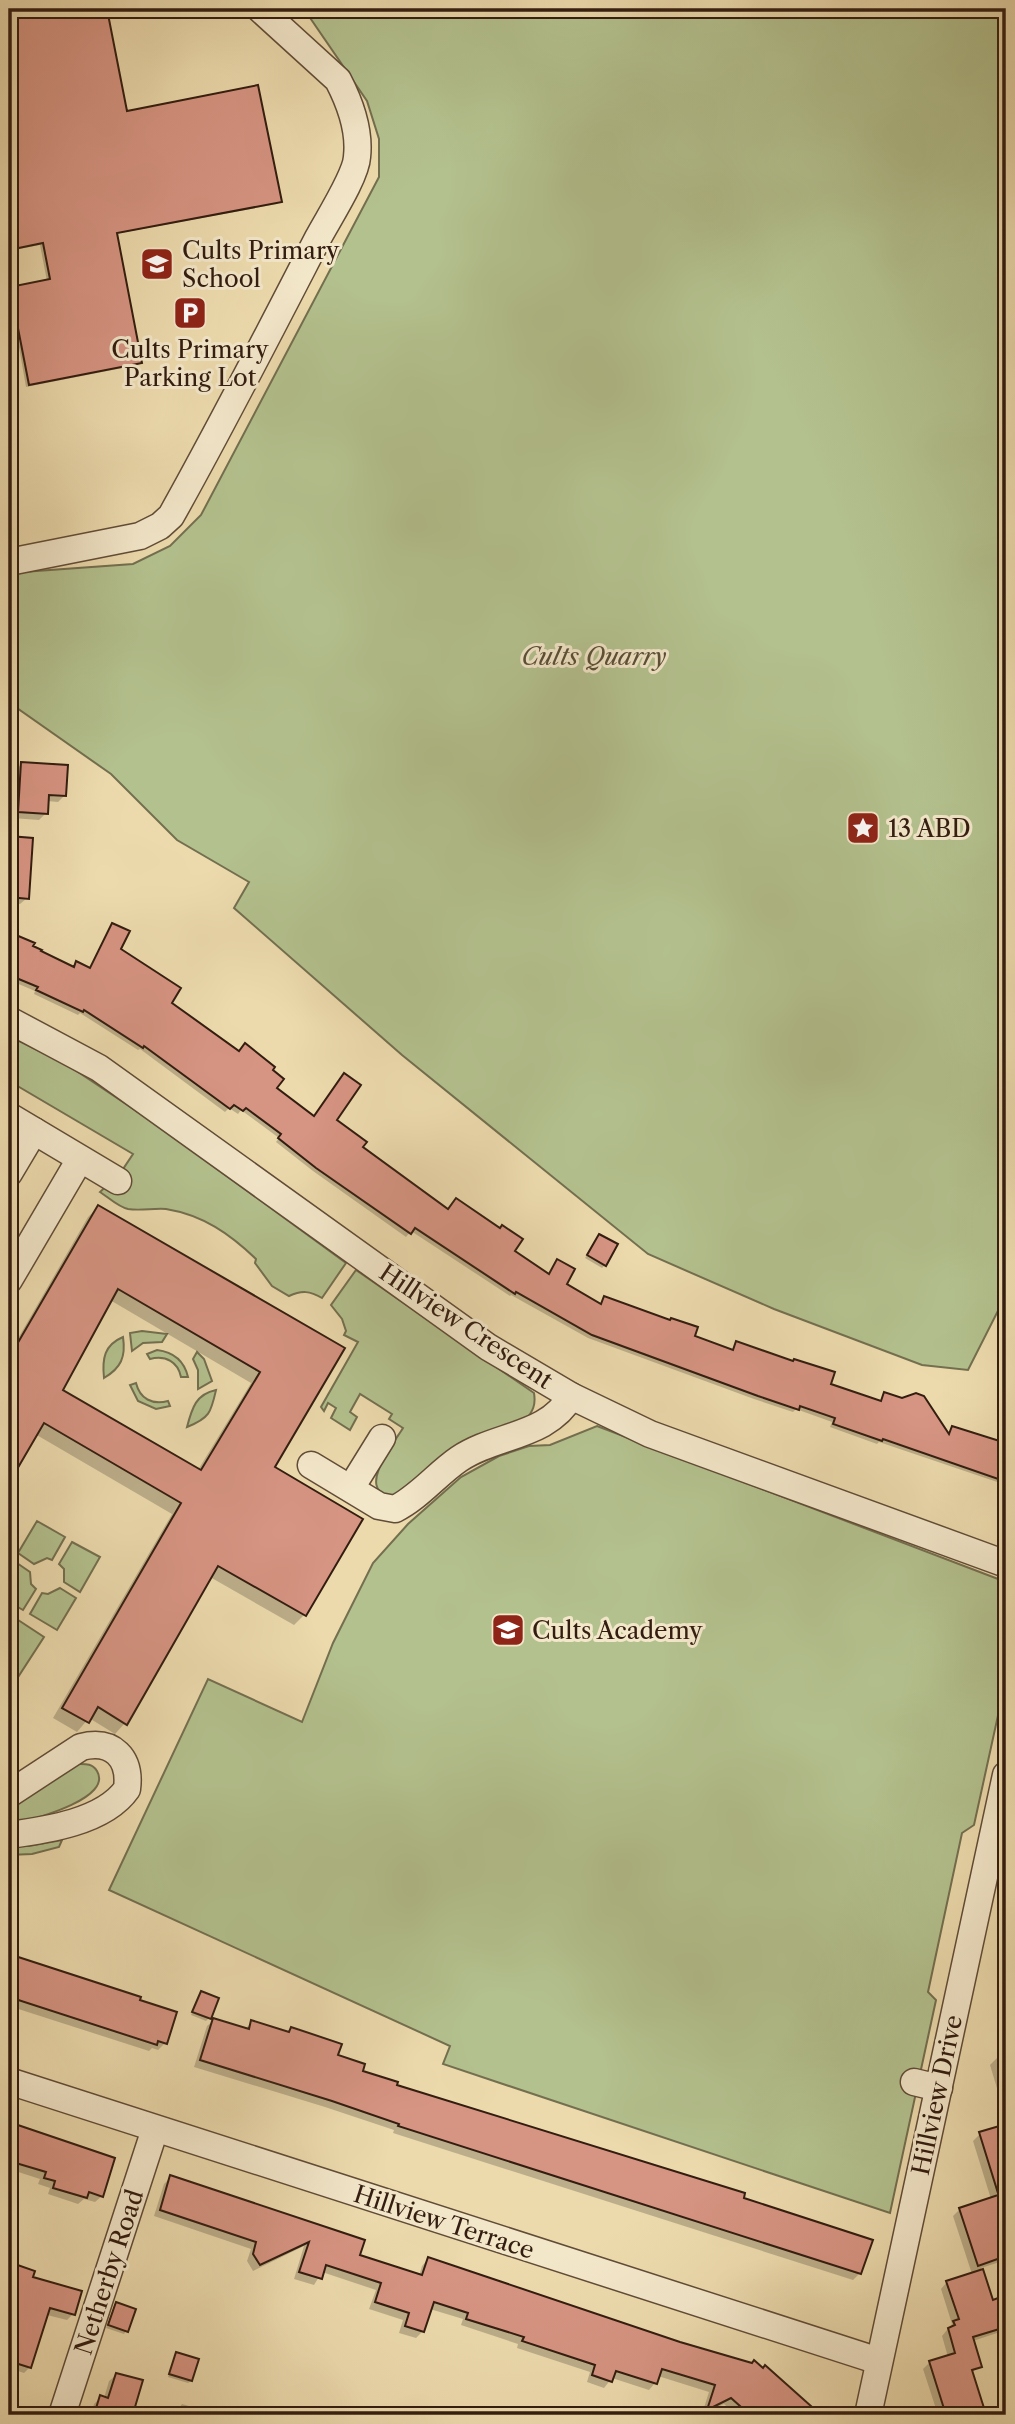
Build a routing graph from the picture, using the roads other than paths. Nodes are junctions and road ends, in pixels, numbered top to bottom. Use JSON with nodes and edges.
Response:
{"nodes":[{"id":1,"x":260,"y":9,"type":"edge"},
{"id":2,"x":9,"y":562,"type":"edge"},
{"id":3,"x":9,"y":1020,"type":"edge"},
{"id":4,"x":9,"y":1116,"type":"edge"},
{"id":5,"x":33,"y":1131,"type":"junction"},
{"id":6,"x":80,"y":1159,"type":"junction"},
{"id":7,"x":9,"y":1172,"type":"edge"},
{"id":8,"x":118,"y":1181,"type":"dead end"},
{"id":9,"x":9,"y":1280,"type":"edge"},
{"id":10,"x":571,"y":1396,"type":"junction"},
{"id":11,"x":382,"y":1438,"type":"dead end"},
{"id":12,"x":311,"y":1465,"type":"dead end"},
{"id":13,"x":351,"y":1488,"type":"junction"},
{"id":14,"x":1006,"y":1564,"type":"edge"},
{"id":15,"x":1006,"y":1774,"type":"edge"},
{"id":16,"x":9,"y":1794,"type":"edge"},
{"id":17,"x":9,"y":1835,"type":"edge"},
{"id":18,"x":9,"y":2081,"type":"edge"},
{"id":19,"x":155,"y":2129,"type":"junction"},
{"id":20,"x":878,"y":2361,"type":"junction"},
{"id":21,"x":62,"y":2415,"type":"edge"},
{"id":22,"x":868,"y":2415,"type":"edge"}],
"edges":[{"from":1,"to":2,"type":"street"},
{"from":3,"to":10,"type":"street","name":"Hillview Crescent"},
{"from":4,"to":5,"type":"street"},
{"from":5,"to":6,"type":"street"},
{"from":5,"to":7,"type":"street"},
{"from":6,"to":8,"type":"street"},
{"from":6,"to":9,"type":"street"},
{"from":10,"to":13,"type":"street"},
{"from":10,"to":14,"type":"street","name":"Hillview Crescent"},
{"from":11,"to":13,"type":"street"},
{"from":12,"to":13,"type":"street"},
{"from":15,"to":20,"type":"street","name":"Hillview Drive"},
{"from":16,"to":17,"type":"street"},
{"from":18,"to":19,"type":"street","name":"Hillview Terrace"},
{"from":19,"to":20,"type":"street","name":"Hillview Terrace"},
{"from":19,"to":21,"type":"street","name":"Netherby Road"},
{"from":20,"to":22,"type":"street","name":"Hillview Drive"}]}
